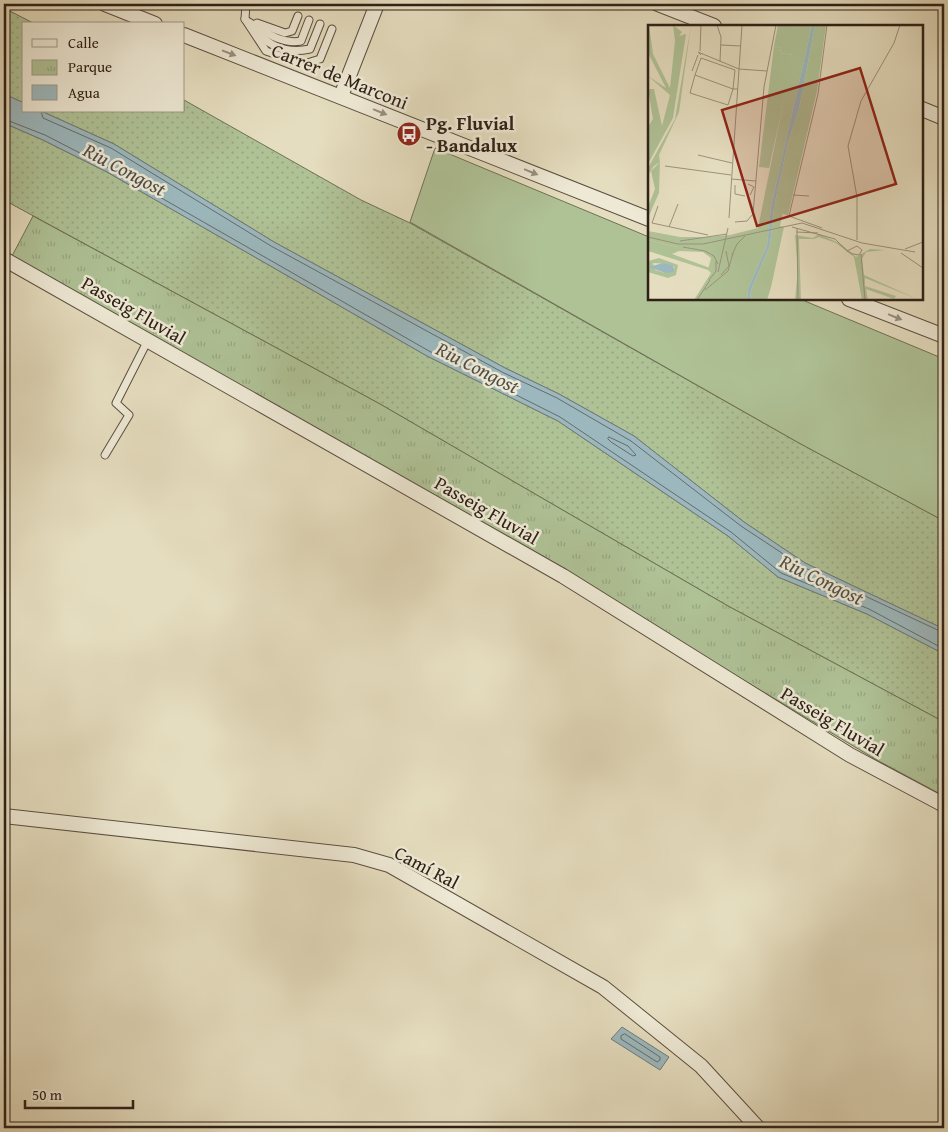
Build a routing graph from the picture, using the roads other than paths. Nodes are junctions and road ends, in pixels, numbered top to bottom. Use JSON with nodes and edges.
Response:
{"nodes":[{"id":1,"x":105,"y":4,"type":"edge"},
{"id":2,"x":246,"y":4,"type":"edge"},
{"id":3,"x":377,"y":4,"type":"edge"},
{"id":4,"x":658,"y":4,"type":"edge"},
{"id":5,"x":298,"y":16,"type":"dead end"},
{"id":6,"x":245,"y":19,"type":"junction"},
{"id":7,"x":309,"y":20,"type":"dead end"},
{"id":8,"x":150,"y":22,"type":"edge"},
{"id":9,"x":320,"y":24,"type":"dead end"},
{"id":10,"x":711,"y":25,"type":"edge"},
{"id":11,"x":332,"y":29,"type":"dead end"},
{"id":12,"x":185,"y":35,"type":"edge"},
{"id":13,"x":341,"y":96,"type":"junction"},
{"id":14,"x":923,"y":109,"type":"edge"},
{"id":15,"x":944,"y":118,"type":"edge"},
{"id":16,"x":648,"y":219,"type":"edge"},
{"id":17,"x":4,"y":259,"type":"edge"},
{"id":18,"x":852,"y":300,"type":"edge"},
{"id":19,"x":944,"y":336,"type":"edge"},
{"id":20,"x":148,"y":340,"type":"junction"},
{"id":21,"x":104,"y":455,"type":"dead end"},
{"id":22,"x":944,"y":805,"type":"edge"},
{"id":23,"x":4,"y":816,"type":"edge"},
{"id":24,"x":758,"y":1128,"type":"edge"}],
"edges":[{"from":1,"to":8,"type":"street"},
{"from":2,"to":6,"type":"lane"},
{"from":3,"to":13,"type":"street"},
{"from":4,"to":10,"type":"street"},
{"from":5,"to":6,"type":"lane"},
{"from":6,"to":7,"type":"lane"},
{"from":6,"to":9,"type":"lane"},
{"from":6,"to":11,"type":"lane"},
{"from":12,"to":13,"type":"street","name":"Carrer de Marconi","one_way":true},
{"from":13,"to":16,"type":"street","name":"Carrer de Marconi","one_way":true},
{"from":14,"to":15,"type":"street"},
{"from":17,"to":20,"type":"street","name":"Passeig Fluvial"},
{"from":18,"to":19,"type":"street","one_way":true},
{"from":20,"to":21,"type":"lane"},
{"from":20,"to":22,"type":"street","name":"Passeig Fluvial"},
{"from":23,"to":24,"type":"street","name":"Camí Ral"}]}
